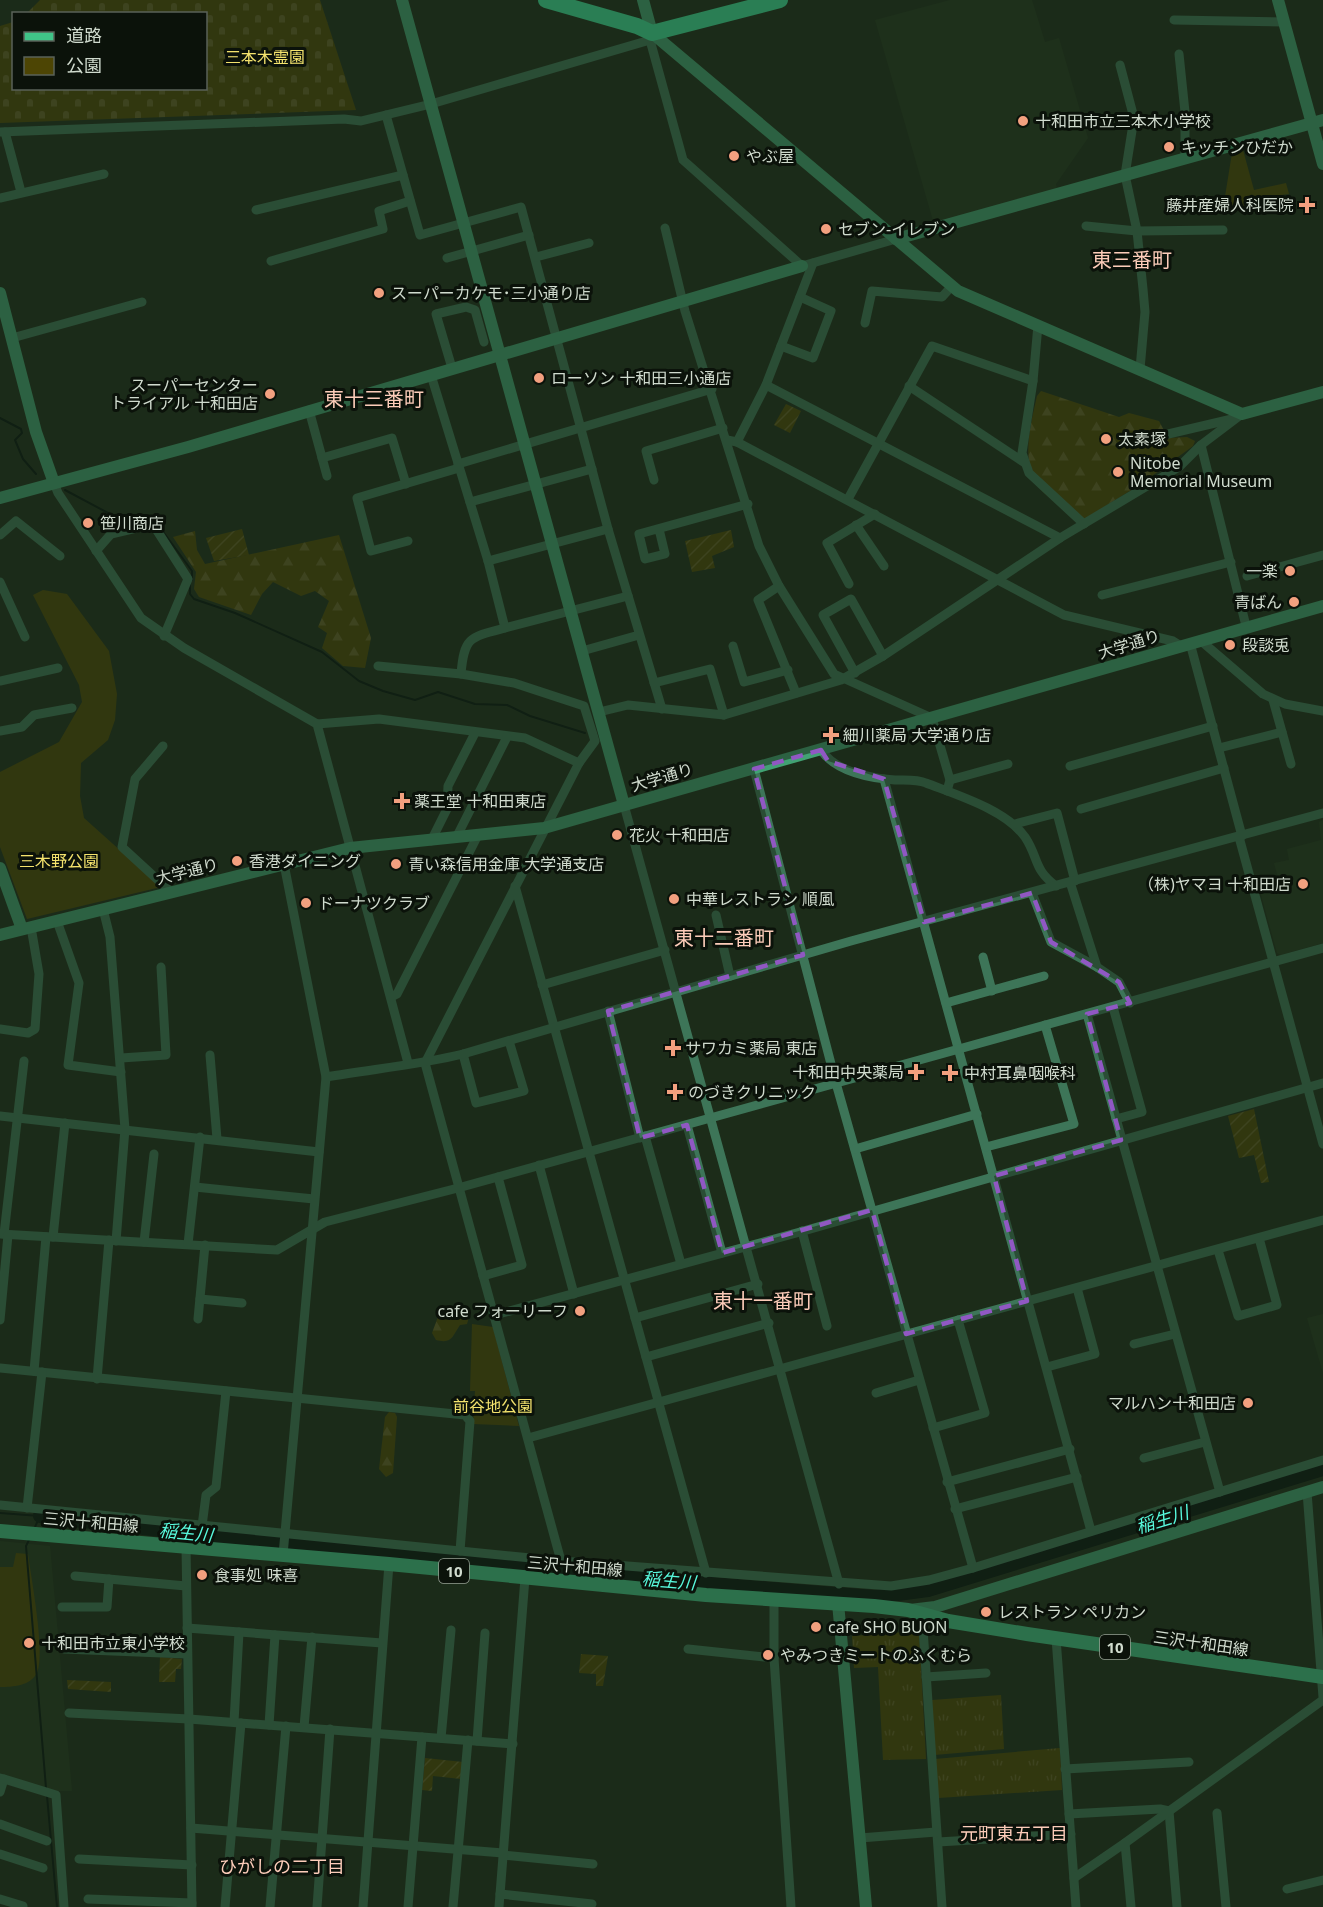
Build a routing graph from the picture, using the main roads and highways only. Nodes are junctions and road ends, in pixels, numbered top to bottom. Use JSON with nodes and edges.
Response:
{"nodes":[{"id":1,"x":546,"y":0,"type":"edge"},
{"id":2,"x":780,"y":0,"type":"edge"},
{"id":3,"x":0,"y":1531,"type":"edge"},
{"id":4,"x":1322,"y":1677,"type":"edge"}],
"edges":[{"from":1,"to":2,"type":"highway"},
{"from":3,"to":4,"type":"main road","name":"三沢十和田線","number":"10"}]}
